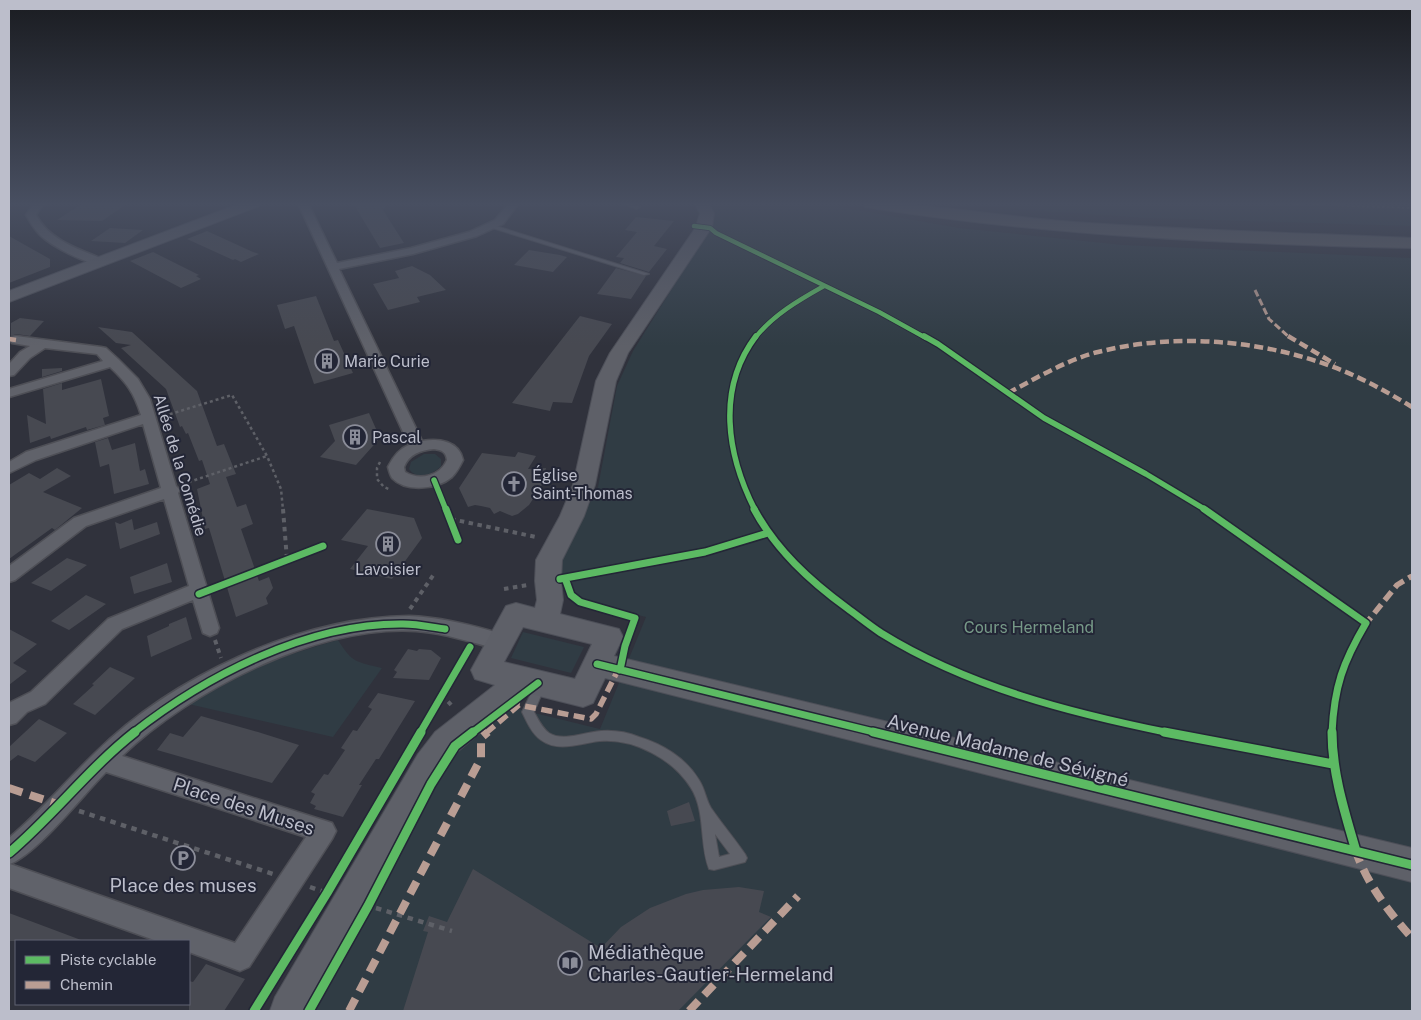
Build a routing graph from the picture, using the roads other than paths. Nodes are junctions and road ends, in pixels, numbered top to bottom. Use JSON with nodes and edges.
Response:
{"nodes":[{"id":1,"x":75,"y":251,"type":"edge"},
{"id":2,"x":131,"y":251,"type":"edge"},
{"id":3,"x":325,"y":251,"type":"edge"},
{"id":4,"x":412,"y":251,"type":"edge"},
{"id":5,"x":570,"y":251,"type":"edge"},
{"id":6,"x":688,"y":251,"type":"edge"},
{"id":7,"x":101,"y":262,"type":"junction"},
{"id":8,"x":333,"y":267,"type":"junction"},
{"id":9,"x":646,"y":274,"type":"dead end"},
{"id":10,"x":9,"y":297,"type":"edge"},
{"id":11,"x":16,"y":340,"type":"dead end"},
{"id":12,"x":40,"y":345,"type":"junction"},
{"id":13,"x":113,"y":362,"type":"junction"},
{"id":14,"x":9,"y":372,"type":"edge"},
{"id":15,"x":9,"y":393,"type":"edge"},
{"id":16,"x":148,"y":420,"type":"junction"},
{"id":17,"x":418,"y":446,"type":"dead end"},
{"id":18,"x":9,"y":468,"type":"edge"},
{"id":19,"x":171,"y":489,"type":"junction"},
{"id":20,"x":9,"y":575,"type":"edge"},
{"id":21,"x":198,"y":590,"type":"junction"},
{"id":22,"x":545,"y":621,"type":"junction"},
{"id":23,"x":210,"y":628,"type":"dead end"},
{"id":24,"x":501,"y":642,"type":"junction"},
{"id":25,"x":596,"y":664,"type":"junction"},
{"id":26,"x":532,"y":681,"type":"junction"},
{"id":27,"x":9,"y":716,"type":"edge"},
{"id":28,"x":102,"y":760,"type":"junction"},
{"id":29,"x":704,"y":808,"type":"dead end"},
{"id":30,"x":9,"y":853,"type":"edge"},
{"id":31,"x":1412,"y":865,"type":"edge"},
{"id":32,"x":9,"y":876,"type":"edge"},
{"id":33,"x":189,"y":940,"type":"edge"},
{"id":34,"x":190,"y":940,"type":"edge"},
{"id":35,"x":289,"y":1011,"type":"edge"}],
"edges":[{"from":1,"to":7,"type":"street"},
{"from":2,"to":7,"type":"street"},
{"from":3,"to":8,"type":"street"},
{"from":4,"to":8,"type":"street"},
{"from":5,"to":9,"type":"lane"},
{"from":6,"to":22,"type":"street"},
{"from":7,"to":10,"type":"street"},
{"from":8,"to":17,"type":"street"},
{"from":11,"to":12,"type":"street","name":"Allée de la Comédie"},
{"from":12,"to":13,"type":"street","name":"Allée de la Comédie"},
{"from":12,"to":14,"type":"street"},
{"from":13,"to":15,"type":"street"},
{"from":13,"to":16,"type":"street","name":"Allée de la Comédie"},
{"from":16,"to":18,"type":"street"},
{"from":16,"to":19,"type":"street","name":"Allée de la Comédie"},
{"from":19,"to":20,"type":"street"},
{"from":19,"to":21,"type":"street","name":"Allée de la Comédie"},
{"from":21,"to":23,"type":"street","name":"Allée de la Comédie"},
{"from":21,"to":27,"type":"street"},
{"from":22,"to":24,"type":"street"},
{"from":22,"to":25,"type":"street"},
{"from":24,"to":26,"type":"street"},
{"from":24,"to":28,"type":"street"},
{"from":25,"to":26,"type":"street"},
{"from":25,"to":31,"type":"street","name":"Avenue Madame de Sévigné"},
{"from":26,"to":29,"type":"lane"},
{"from":26,"to":35,"type":"street"},
{"from":28,"to":30,"type":"street"},
{"from":28,"to":34,"type":"street","name":"Place des Muses"},
{"from":32,"to":33,"type":"street","name":"Place des Muses"}]}
